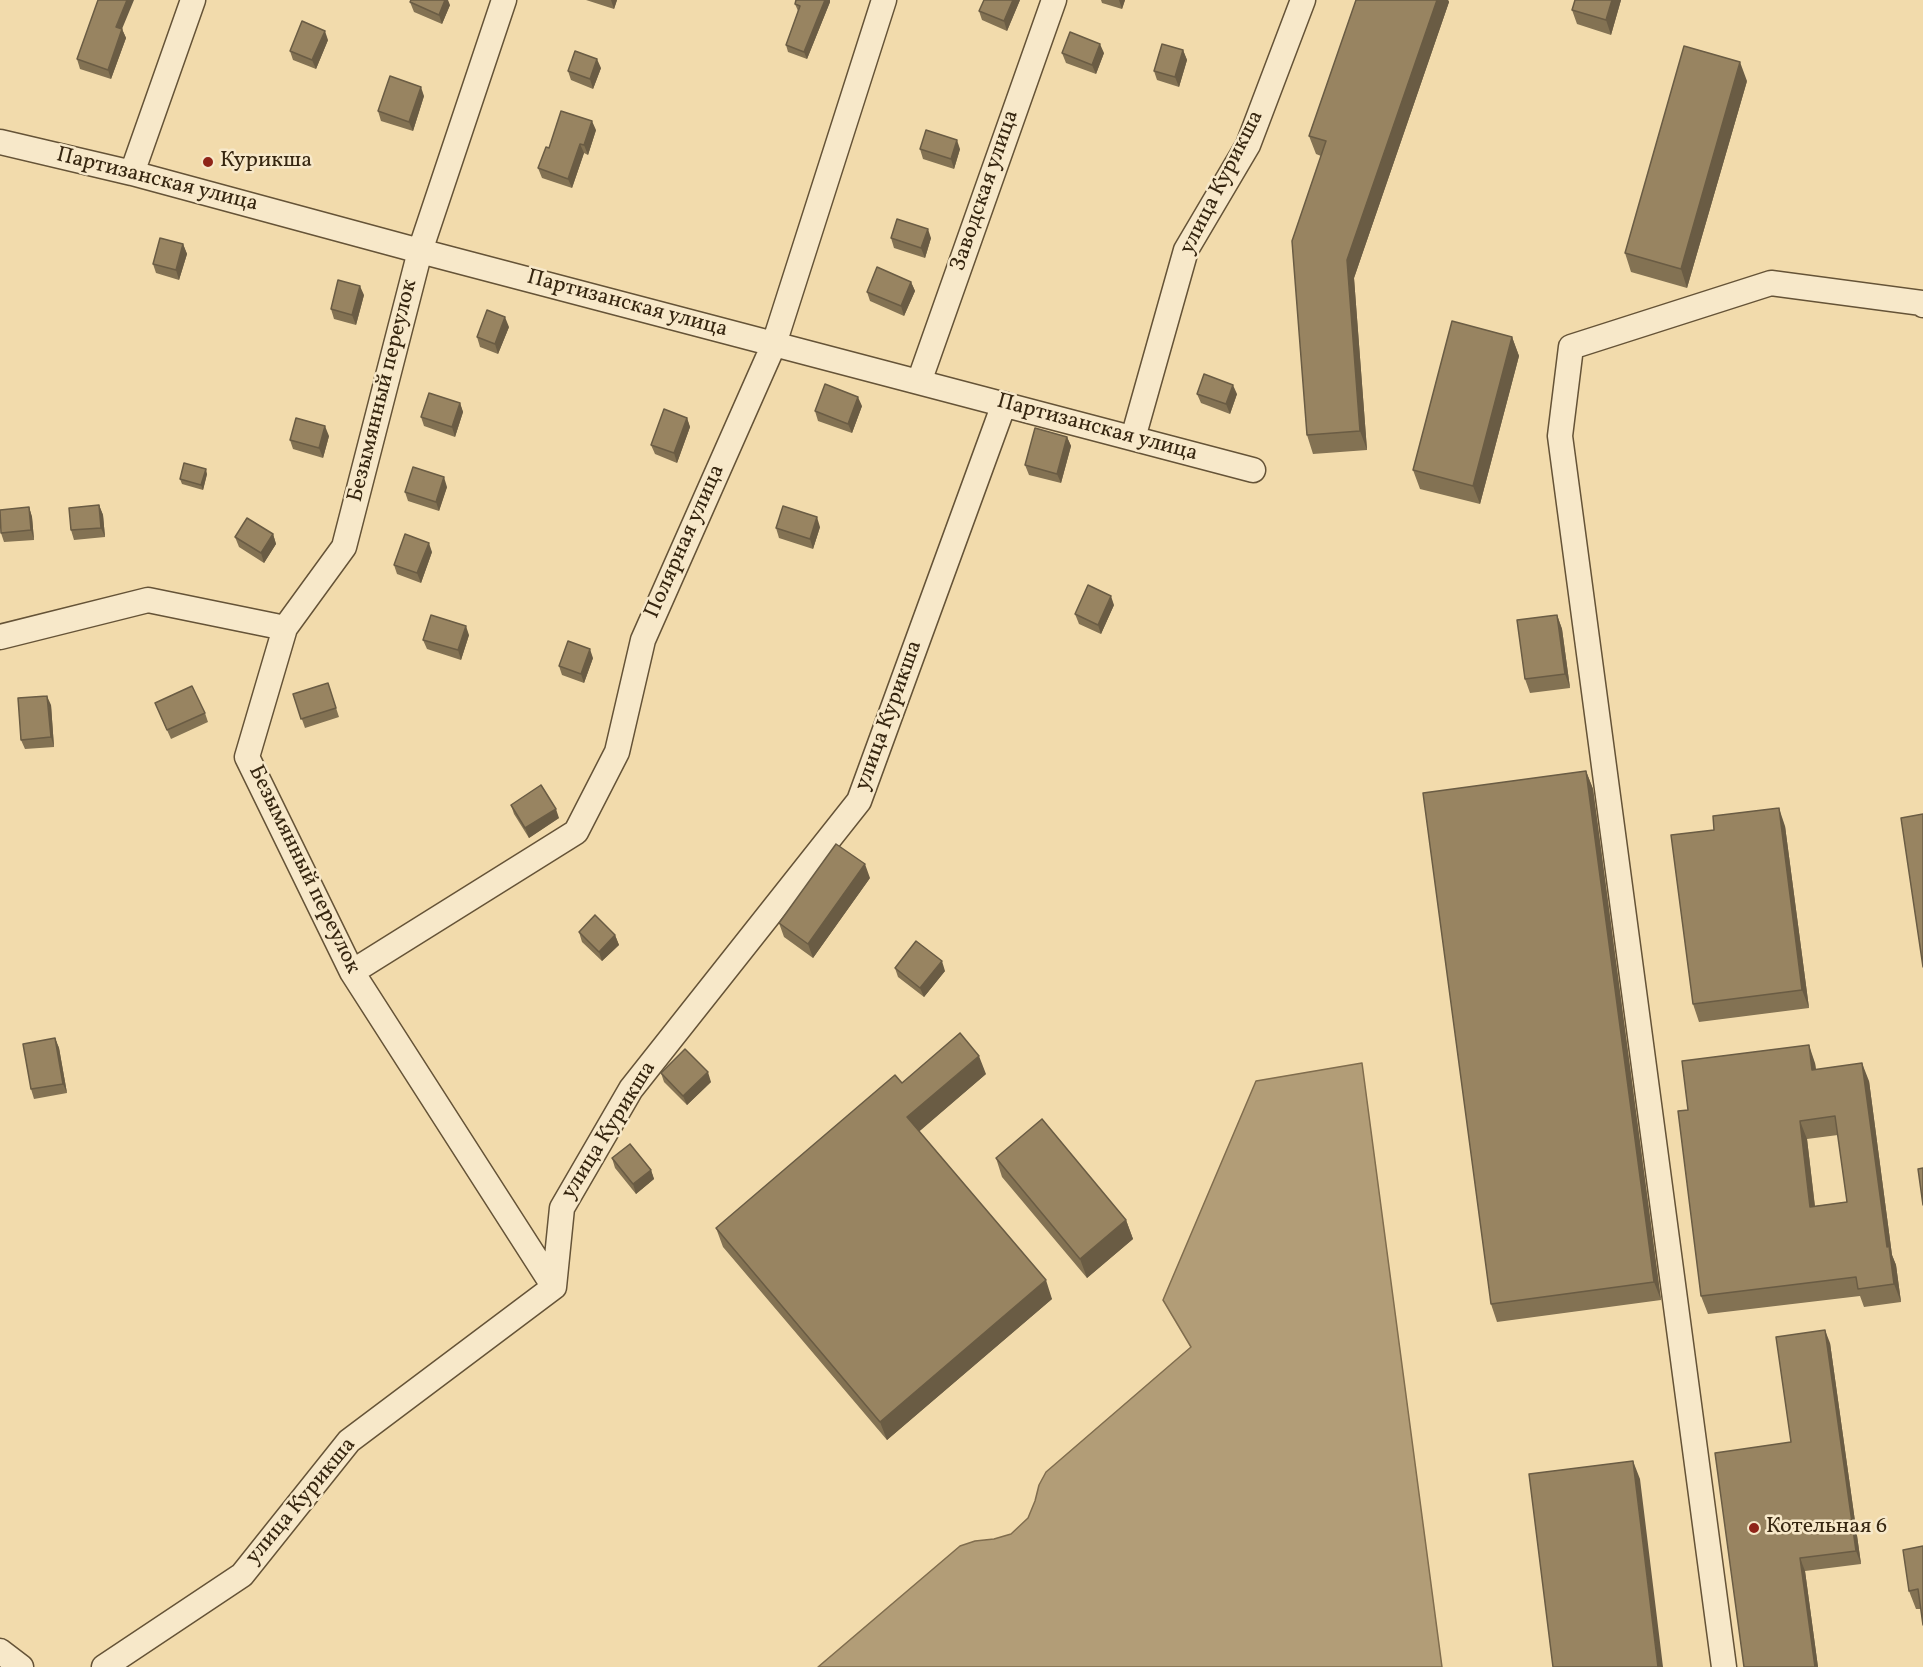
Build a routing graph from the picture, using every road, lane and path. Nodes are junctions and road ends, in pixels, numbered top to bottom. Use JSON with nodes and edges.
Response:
{"nodes":[{"id":1,"x":193,"y":0,"type":"edge"},
{"id":2,"x":504,"y":0,"type":"edge"},
{"id":3,"x":884,"y":0,"type":"edge"},
{"id":4,"x":1054,"y":0,"type":"edge"},
{"id":5,"x":1303,"y":0,"type":"edge"},
{"id":6,"x":0,"y":142,"type":"edge"},
{"id":7,"x":132,"y":173,"type":"junction"},
{"id":8,"x":420,"y":251,"type":"junction"},
{"id":9,"x":1923,"y":305,"type":"edge"},
{"id":10,"x":774,"y":344,"type":"junction"},
{"id":11,"x":919,"y":382,"type":"junction"},
{"id":12,"x":1004,"y":404,"type":"junction"},
{"id":13,"x":1133,"y":438,"type":"junction"},
{"id":14,"x":1253,"y":470,"type":"dead end"},
{"id":15,"x":285,"y":628,"type":"junction"},
{"id":16,"x":0,"y":638,"type":"edge"},
{"id":17,"x":352,"y":972,"type":"junction"},
{"id":18,"x":554,"y":1287,"type":"junction"},
{"id":19,"x":0,"y":1651,"type":"edge"},
{"id":20,"x":21,"y":1667,"type":"edge"},
{"id":21,"x":104,"y":1667,"type":"edge"},
{"id":22,"x":1724,"y":1667,"type":"edge"}],
"edges":[{"from":1,"to":7,"type":"street"},
{"from":2,"to":8,"type":"street","name":"Безымянный переулок"},
{"from":3,"to":10,"type":"street","name":"Полярная улица"},
{"from":4,"to":11,"type":"street","name":"Заводская улица"},
{"from":5,"to":13,"type":"street","name":"улица Курикша"},
{"from":6,"to":7,"type":"street","name":"Партизанская улица"},
{"from":7,"to":8,"type":"street","name":"Партизанская улица"},
{"from":8,"to":10,"type":"street","name":"Партизанская улица"},
{"from":8,"to":15,"type":"street","name":"Безымянный переулок"},
{"from":9,"to":22,"type":"street"},
{"from":10,"to":11,"type":"street","name":"Партизанская улица"},
{"from":10,"to":17,"type":"street","name":"Полярная улица"},
{"from":11,"to":12,"type":"street","name":"Партизанская улица"},
{"from":12,"to":13,"type":"street","name":"Партизанская улица"},
{"from":12,"to":18,"type":"street","name":"улица Курикша"},
{"from":13,"to":14,"type":"street","name":"Партизанская улица"},
{"from":15,"to":16,"type":"street"},
{"from":15,"to":17,"type":"street","name":"Безымянный переулок"},
{"from":17,"to":18,"type":"street","name":"Безымянный переулок"},
{"from":18,"to":21,"type":"street","name":"улица Курикша"},
{"from":19,"to":20,"type":"street"}]}
